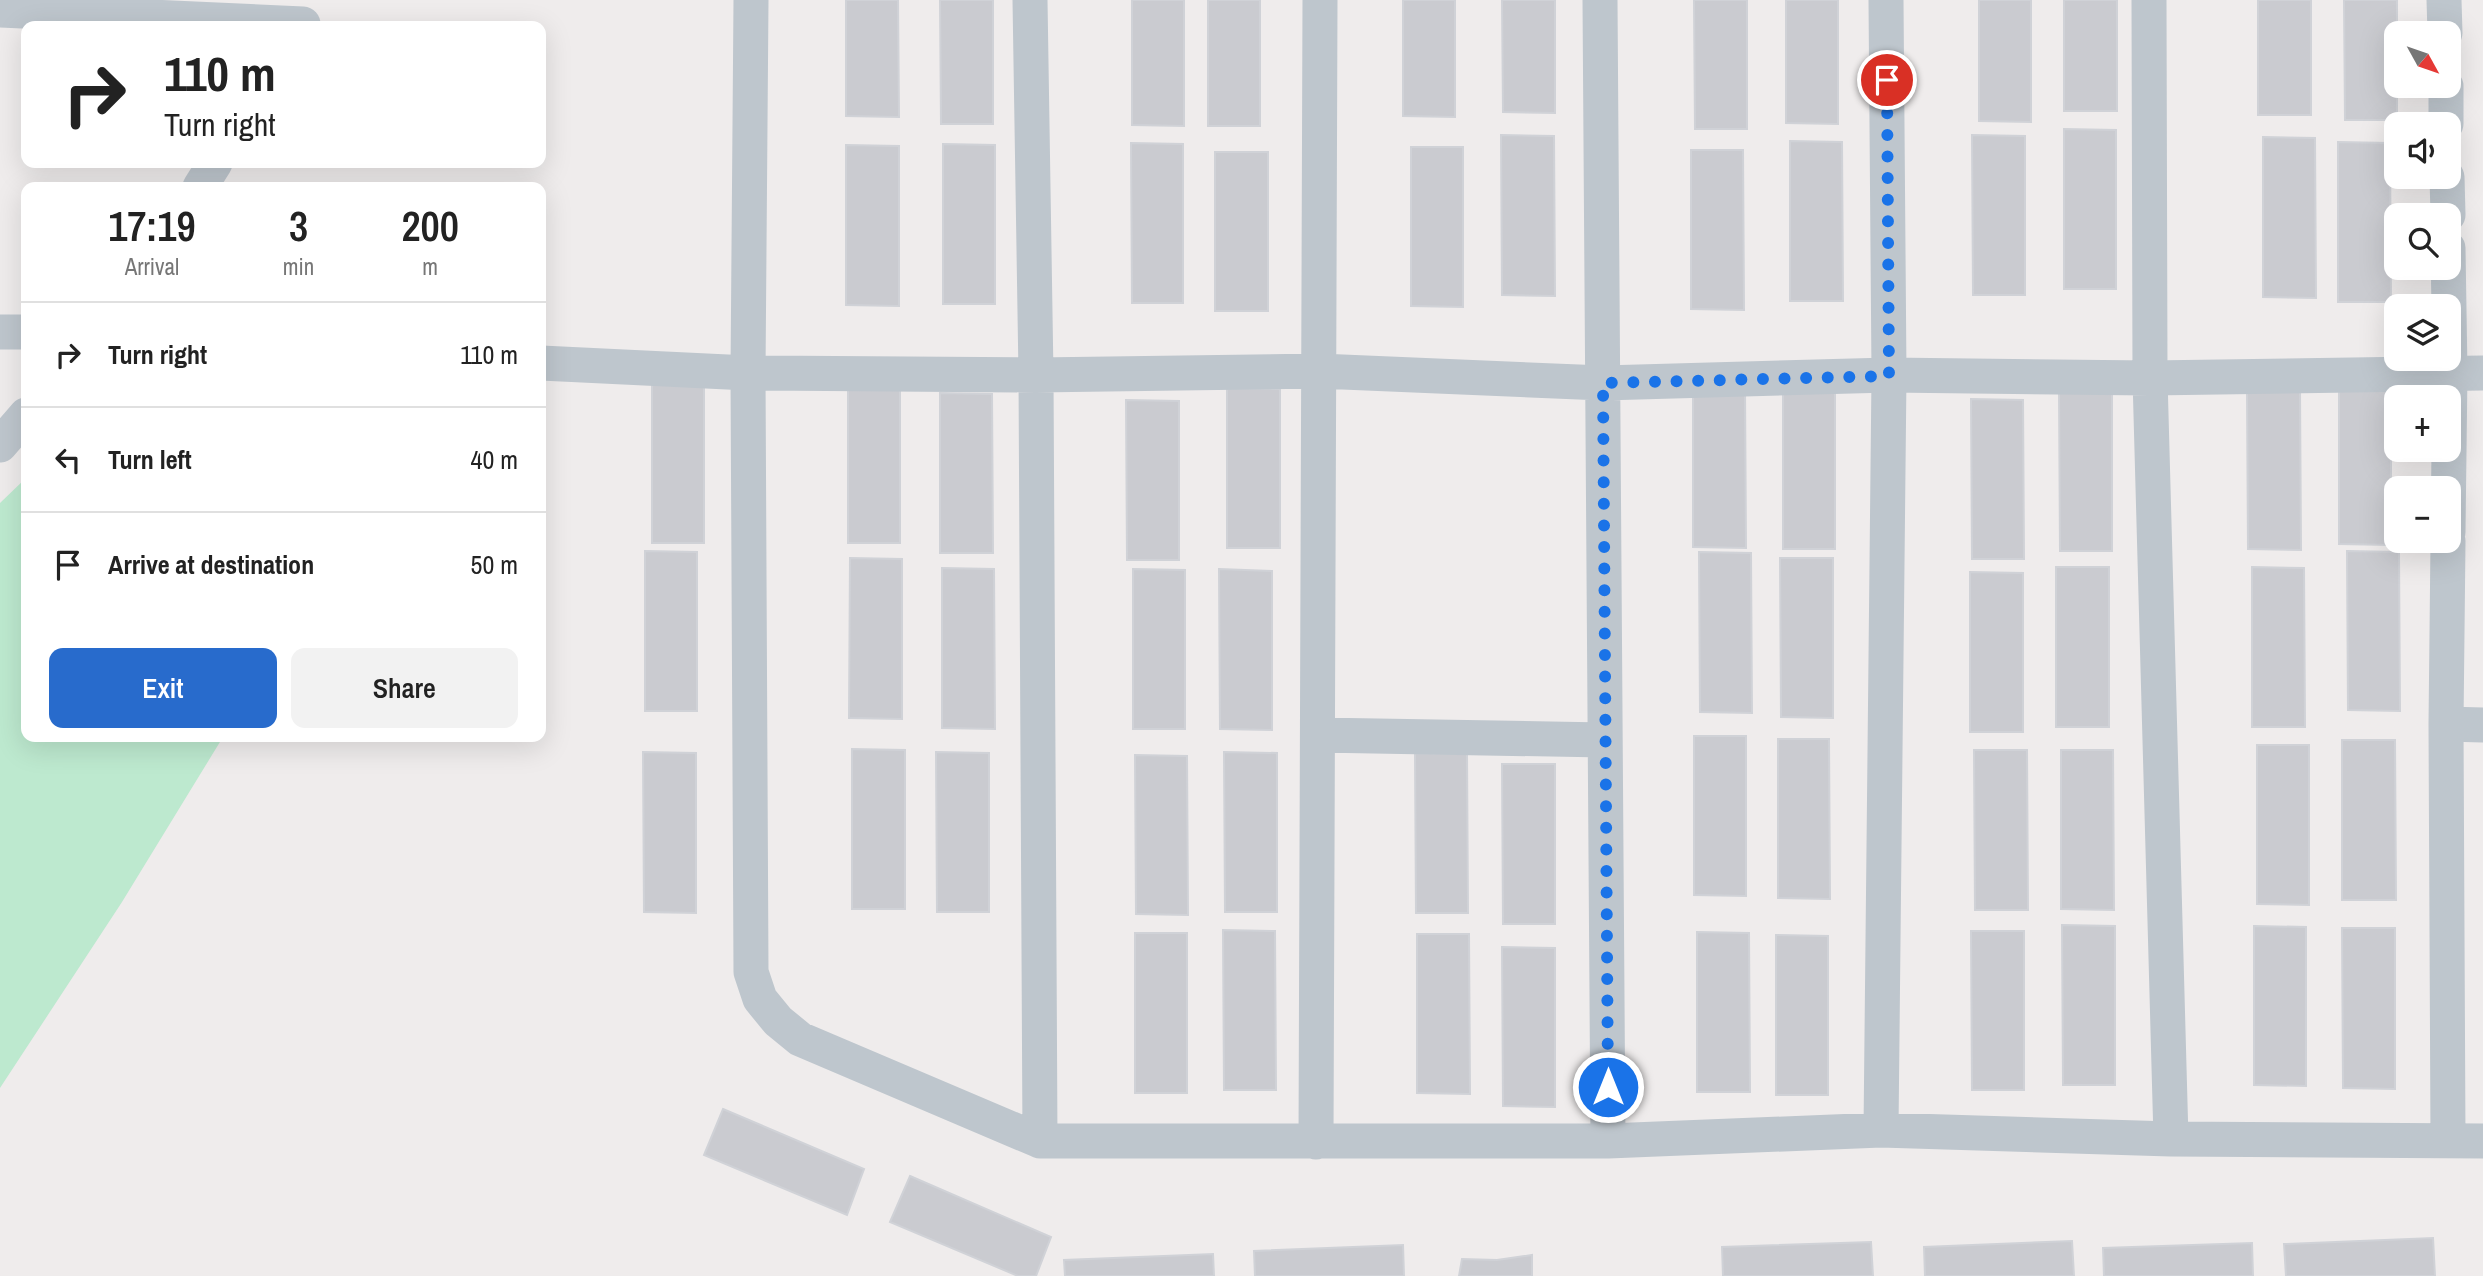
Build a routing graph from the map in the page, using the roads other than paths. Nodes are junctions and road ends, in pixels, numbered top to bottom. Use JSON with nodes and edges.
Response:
{"nodes":[{"id":1,"x":751,"y":0,"type":"edge"},
{"id":2,"x":1030,"y":0,"type":"edge"},
{"id":3,"x":1320,"y":0,"type":"edge"},
{"id":4,"x":1600,"y":0,"type":"edge"},
{"id":5,"x":1886,"y":0,"type":"edge"},
{"id":6,"x":2149,"y":0,"type":"edge"},
{"id":7,"x":2444,"y":0,"type":"edge"},
{"id":8,"x":0,"y":10,"type":"edge"},
{"id":9,"x":307,"y":17,"type":"edge"},
{"id":10,"x":2445,"y":21,"type":"edge"},
{"id":11,"x":2453,"y":280,"type":"edge"},
{"id":12,"x":546,"y":363,"type":"edge"},
{"id":13,"x":1319,"y":371,"type":"junction"},
{"id":14,"x":2467,"y":372,"type":"edge"},
{"id":15,"x":748,"y":373,"type":"junction"},
{"id":16,"x":1036,"y":375,"type":"junction"},
{"id":17,"x":1889,"y":376,"type":"junction"},
{"id":18,"x":2150,"y":378,"type":"junction"},
{"id":19,"x":1603,"y":383,"type":"junction"},
{"id":20,"x":21,"y":421,"type":"edge"},
{"id":21,"x":0,"y":444,"type":"edge"},
{"id":22,"x":2455,"y":476,"type":"edge"},
{"id":23,"x":2448,"y":553,"type":"edge"},
{"id":24,"x":2446,"y":724,"type":"junction"},
{"id":25,"x":2483,"y":725,"type":"edge"},
{"id":26,"x":1318,"y":735,"type":"junction"},
{"id":27,"x":1605,"y":740,"type":"junction"},
{"id":28,"x":1881,"y":1130,"type":"junction"},
{"id":29,"x":2171,"y":1139,"type":"junction"},
{"id":30,"x":2448,"y":1140,"type":"junction"},
{"id":31,"x":1040,"y":1141,"type":"junction"},
{"id":32,"x":1608,"y":1141,"type":"junction"},
{"id":33,"x":2483,"y":1141,"type":"edge"},
{"id":34,"x":1316,"y":1142,"type":"junction"}],
"edges":[{"from":1,"to":15,"type":"street"},
{"from":2,"to":16,"type":"street"},
{"from":3,"to":13,"type":"street"},
{"from":4,"to":19,"type":"street"},
{"from":5,"to":17,"type":"street"},
{"from":6,"to":18,"type":"street"},
{"from":7,"to":10,"type":"street"},
{"from":8,"to":9,"type":"street"},
{"from":11,"to":14,"type":"street"},
{"from":12,"to":15,"type":"street"},
{"from":13,"to":16,"type":"street"},
{"from":13,"to":19,"type":"street"},
{"from":13,"to":26,"type":"street"},
{"from":14,"to":18,"type":"street"},
{"from":14,"to":22,"type":"street"},
{"from":15,"to":16,"type":"street"},
{"from":15,"to":31,"type":"street"},
{"from":16,"to":31,"type":"street"},
{"from":17,"to":18,"type":"street"},
{"from":17,"to":19,"type":"street"},
{"from":17,"to":28,"type":"street"},
{"from":18,"to":29,"type":"street"},
{"from":19,"to":27,"type":"street"},
{"from":20,"to":21,"type":"street"},
{"from":23,"to":24,"type":"street"},
{"from":24,"to":25,"type":"street"},
{"from":24,"to":30,"type":"street"},
{"from":26,"to":27,"type":"street"},
{"from":26,"to":34,"type":"street"},
{"from":27,"to":32,"type":"street"},
{"from":28,"to":29,"type":"street"},
{"from":28,"to":32,"type":"street"},
{"from":29,"to":30,"type":"street"},
{"from":30,"to":33,"type":"street"},
{"from":31,"to":34,"type":"street"},
{"from":32,"to":34,"type":"street"}]}
